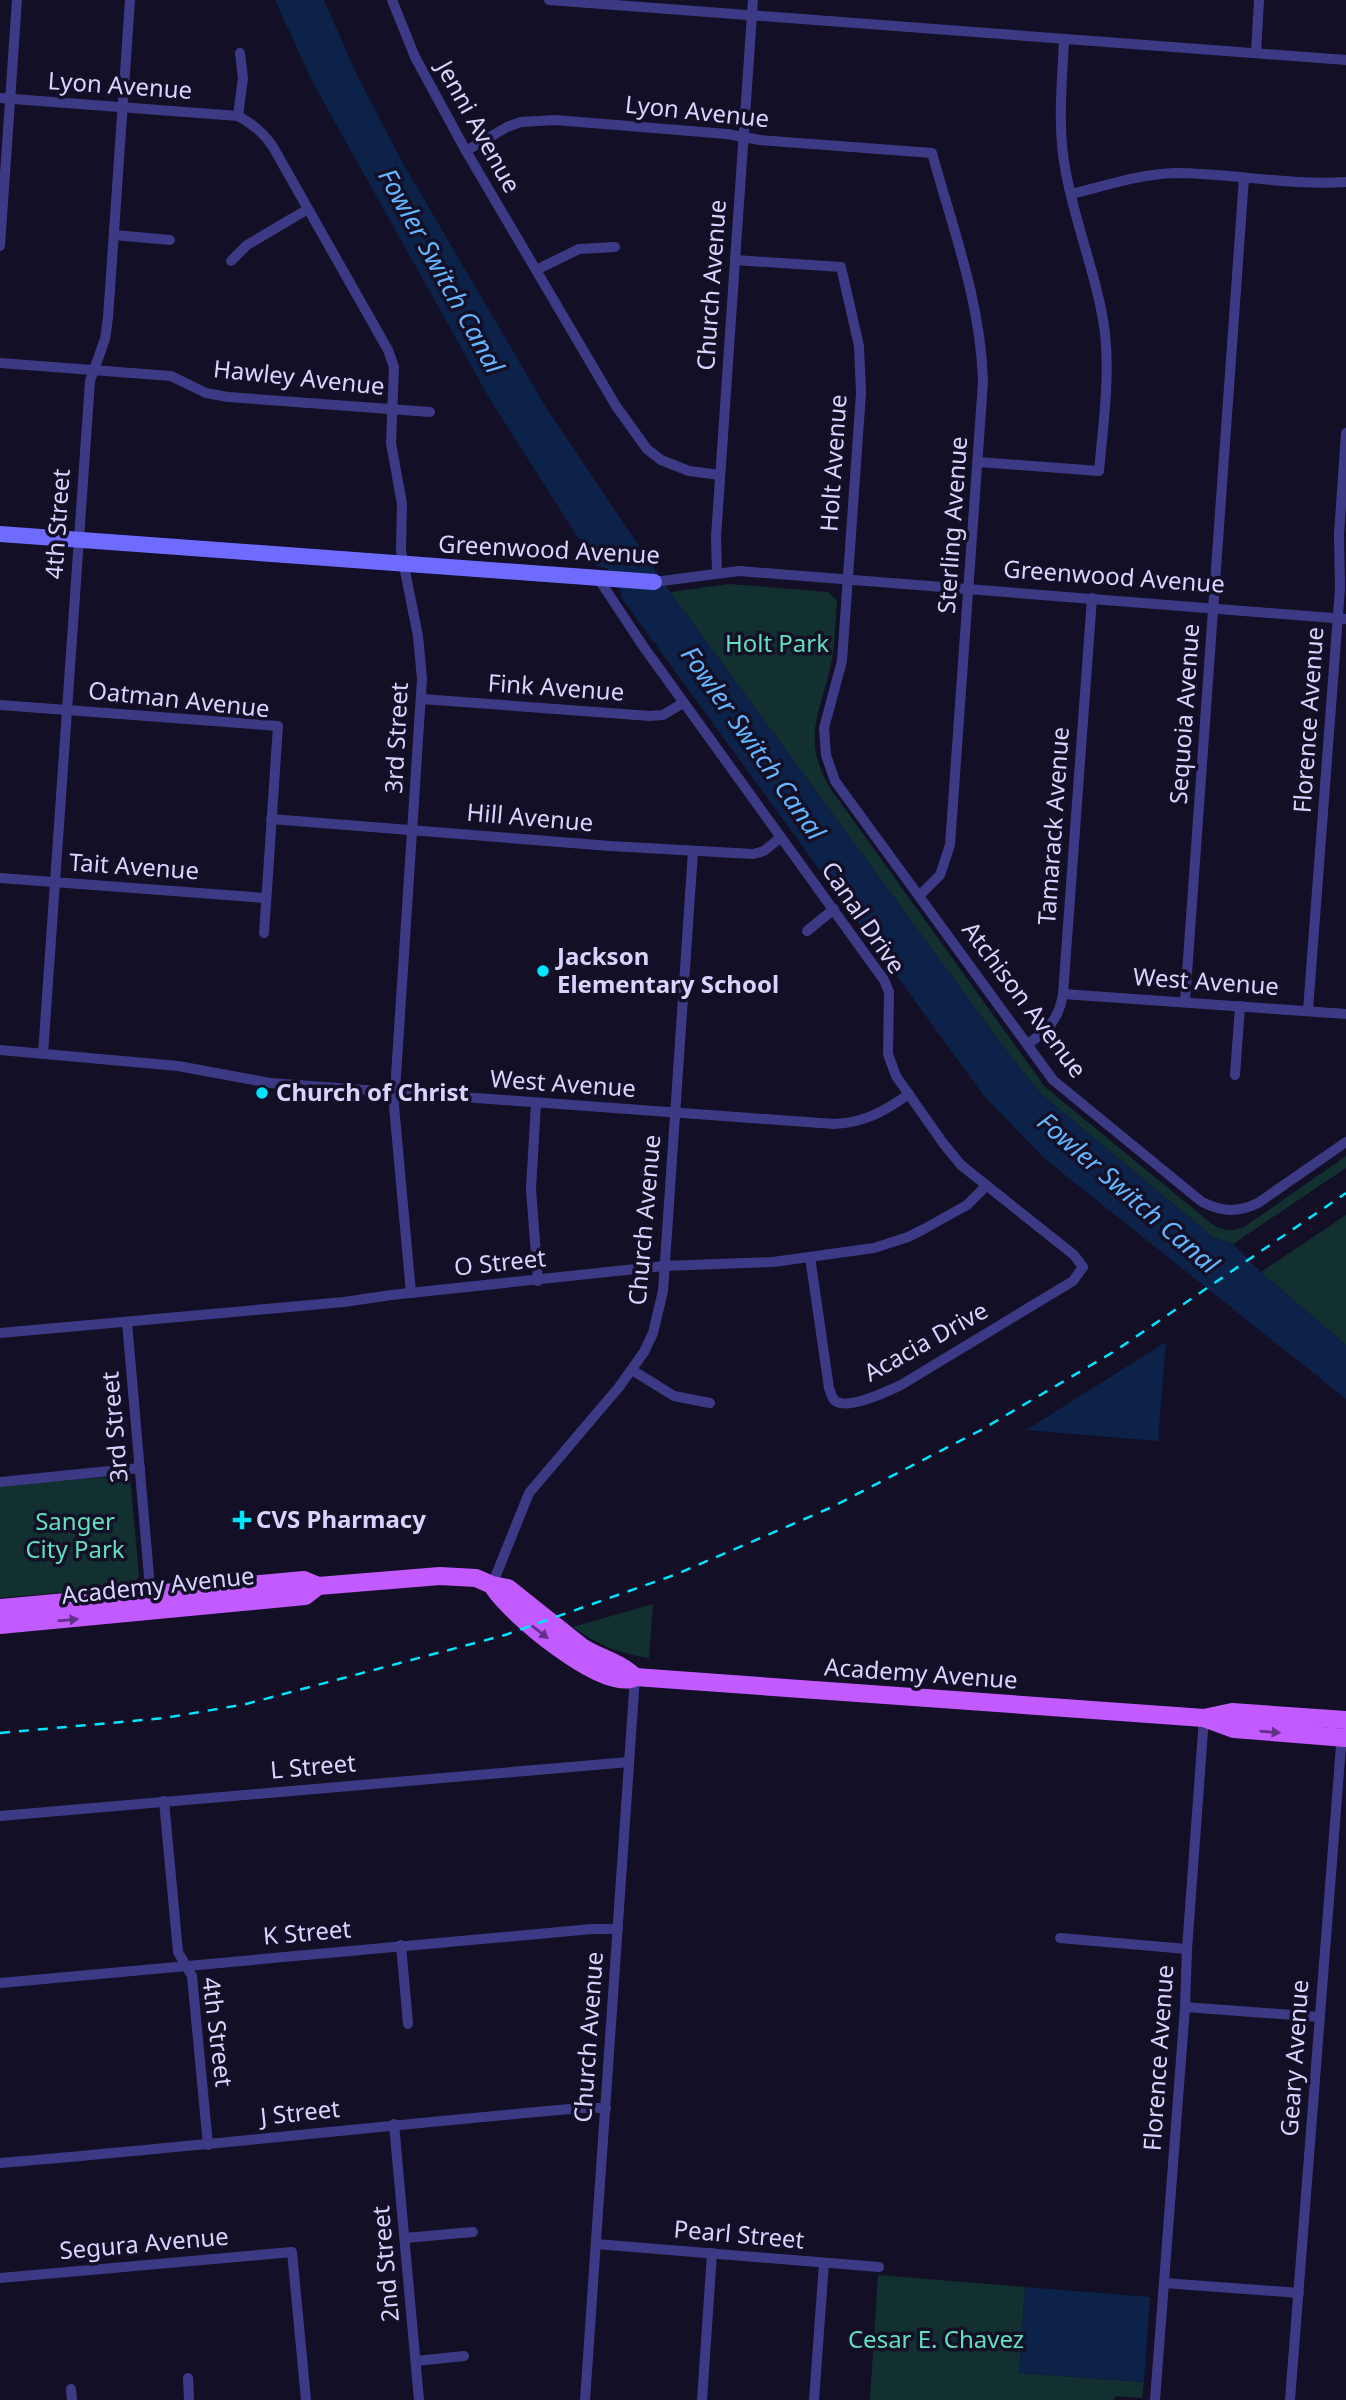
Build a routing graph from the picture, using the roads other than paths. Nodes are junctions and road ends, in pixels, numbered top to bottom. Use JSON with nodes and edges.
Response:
{"nodes":[{"id":1,"x":17,"y":0,"type":"edge"},
{"id":2,"x":130,"y":0,"type":"edge"},
{"id":3,"x":392,"y":0,"type":"edge"},
{"id":4,"x":549,"y":0,"type":"edge"},
{"id":5,"x":753,"y":0,"type":"edge"},
{"id":6,"x":1259,"y":0,"type":"edge"},
{"id":7,"x":752,"y":15,"type":"junction"},
{"id":8,"x":1064,"y":40,"type":"junction"},
{"id":9,"x":240,"y":53,"type":"dead end"},
{"id":10,"x":1256,"y":53,"type":"junction"},
{"id":11,"x":1346,"y":60,"type":"edge"},
{"id":12,"x":5,"y":99,"type":"edge"},
{"id":13,"x":122,"y":107,"type":"junction"},
{"id":14,"x":238,"y":116,"type":"junction"},
{"id":15,"x":744,"y":137,"type":"junction"},
{"id":16,"x":466,"y":151,"type":"junction"},
{"id":17,"x":932,"y":153,"type":"joint"},
{"id":18,"x":1244,"y":178,"type":"junction"},
{"id":19,"x":1346,"y":182,"type":"edge"},
{"id":20,"x":1070,"y":194,"type":"junction"},
{"id":21,"x":308,"y":209,"type":"junction"},
{"id":22,"x":114,"y":235,"type":"junction"},
{"id":23,"x":170,"y":240,"type":"dead end"},
{"id":24,"x":0,"y":246,"type":"edge"},
{"id":25,"x":615,"y":247,"type":"dead end"},
{"id":26,"x":735,"y":260,"type":"junction"},
{"id":27,"x":231,"y":261,"type":"dead end"},
{"id":28,"x":536,"y":270,"type":"junction"},
{"id":29,"x":0,"y":363,"type":"edge"},
{"id":30,"x":92,"y":370,"type":"junction"},
{"id":31,"x":392,"y":409,"type":"junction"},
{"id":32,"x":430,"y":412,"type":"dead end"},
{"id":33,"x":1346,"y":433,"type":"edge"},
{"id":34,"x":978,"y":462,"type":"junction"},
{"id":35,"x":720,"y":475,"type":"junction"},
{"id":36,"x":0,"y":534,"type":"edge"},
{"id":37,"x":78,"y":539,"type":"junction"},
{"id":38,"x":1343,"y":550,"type":"edge"},
{"id":39,"x":403,"y":564,"type":"junction"},
{"id":40,"x":717,"y":573,"type":"junction"},
{"id":41,"x":606,"y":579,"type":"junction"},
{"id":42,"x":847,"y":579,"type":"junction"},
{"id":43,"x":654,"y":582,"type":"joint"},
{"id":44,"x":969,"y":588,"type":"junction"},
{"id":45,"x":1092,"y":598,"type":"junction"},
{"id":46,"x":1214,"y":607,"type":"junction"},
{"id":47,"x":1342,"y":619,"type":"edge"},
{"id":48,"x":422,"y":699,"type":"junction"},
{"id":49,"x":683,"y":703,"type":"junction"},
{"id":50,"x":0,"y":705,"type":"edge"},
{"id":51,"x":66,"y":709,"type":"junction"},
{"id":52,"x":828,"y":768,"type":"joint"},
{"id":53,"x":271,"y":819,"type":"junction"},
{"id":54,"x":412,"y":830,"type":"junction"},
{"id":55,"x":781,"y":837,"type":"junction"},
{"id":56,"x":693,"y":851,"type":"junction"},
{"id":57,"x":0,"y":878,"type":"edge"},
{"id":58,"x":54,"y":882,"type":"junction"},
{"id":59,"x":919,"y":896,"type":"junction"},
{"id":60,"x":265,"y":898,"type":"junction"},
{"id":61,"x":834,"y":909,"type":"junction"},
{"id":62,"x":807,"y":930,"type":"dead end"},
{"id":63,"x":264,"y":933,"type":"dead end"},
{"id":64,"x":1063,"y":994,"type":"junction"},
{"id":65,"x":1185,"y":1001,"type":"junction"},
{"id":66,"x":1240,"y":1006,"type":"junction"},
{"id":67,"x":1308,"y":1010,"type":"junction"},
{"id":68,"x":1346,"y":1013,"type":"edge"},
{"id":69,"x":1028,"y":1044,"type":"junction"},
{"id":70,"x":0,"y":1050,"type":"edge"},
{"id":71,"x":43,"y":1054,"type":"junction"},
{"id":72,"x":1235,"y":1075,"type":"dead end"},
{"id":73,"x":394,"y":1094,"type":"junction"},
{"id":74,"x":909,"y":1094,"type":"junction"},
{"id":75,"x":536,"y":1103,"type":"junction"},
{"id":76,"x":676,"y":1113,"type":"junction"},
{"id":77,"x":1346,"y":1142,"type":"edge"},
{"id":78,"x":986,"y":1186,"type":"junction"},
{"id":79,"x":810,"y":1257,"type":"junction"},
{"id":80,"x":664,"y":1266,"type":"junction"},
{"id":81,"x":1083,"y":1267,"type":"joint"},
{"id":82,"x":538,"y":1281,"type":"junction"},
{"id":83,"x":411,"y":1293,"type":"junction"},
{"id":84,"x":127,"y":1322,"type":"junction"},
{"id":85,"x":0,"y":1330,"type":"edge"},
{"id":86,"x":632,"y":1370,"type":"junction"},
{"id":87,"x":710,"y":1403,"type":"dead end"},
{"id":88,"x":140,"y":1468,"type":"junction"},
{"id":89,"x":0,"y":1482,"type":"edge"},
{"id":90,"x":492,"y":1585,"type":"junction"},
{"id":91,"x":152,"y":1603,"type":"junction"},
{"id":92,"x":28,"y":1605,"type":"junction"},
{"id":93,"x":0,"y":1608,"type":"edge"},
{"id":94,"x":0,"y":1617,"type":"edge"},
{"id":95,"x":0,"y":1625,"type":"edge"},
{"id":96,"x":635,"y":1677,"type":"junction"},
{"id":97,"x":1204,"y":1718,"type":"junction"},
{"id":98,"x":1344,"y":1729,"type":"edge"},
{"id":99,"x":629,"y":1762,"type":"junction"},
{"id":100,"x":164,"y":1801,"type":"junction"},
{"id":101,"x":0,"y":1816,"type":"edge"},
{"id":102,"x":618,"y":1928,"type":"junction"},
{"id":103,"x":1060,"y":1938,"type":"dead end"},
{"id":104,"x":401,"y":1945,"type":"junction"},
{"id":105,"x":1187,"y":1948,"type":"junction"},
{"id":106,"x":184,"y":1965,"type":"junction"},
{"id":107,"x":0,"y":1983,"type":"edge"},
{"id":108,"x":1185,"y":2007,"type":"junction"},
{"id":109,"x":1319,"y":2017,"type":"junction"},
{"id":110,"x":408,"y":2024,"type":"dead end"},
{"id":111,"x":606,"y":2108,"type":"junction"},
{"id":112,"x":394,"y":2124,"type":"junction"},
{"id":113,"x":208,"y":2145,"type":"junction"},
{"id":114,"x":0,"y":2164,"type":"edge"},
{"id":115,"x":473,"y":2232,"type":"dead end"},
{"id":116,"x":405,"y":2238,"type":"junction"},
{"id":117,"x":596,"y":2244,"type":"junction"},
{"id":118,"x":712,"y":2253,"type":"junction"},
{"id":119,"x":824,"y":2263,"type":"junction"},
{"id":120,"x":879,"y":2267,"type":"dead end"},
{"id":121,"x":0,"y":2278,"type":"edge"},
{"id":122,"x":1164,"y":2283,"type":"junction"},
{"id":123,"x":1298,"y":2293,"type":"junction"},
{"id":124,"x":464,"y":2356,"type":"dead end"},
{"id":125,"x":416,"y":2361,"type":"junction"},
{"id":126,"x":188,"y":2378,"type":"dead end"},
{"id":127,"x":189,"y":2400,"type":"edge"},
{"id":128,"x":306,"y":2400,"type":"edge"},
{"id":129,"x":419,"y":2400,"type":"edge"},
{"id":130,"x":585,"y":2400,"type":"edge"},
{"id":131,"x":702,"y":2400,"type":"edge"},
{"id":132,"x":814,"y":2400,"type":"edge"},
{"id":133,"x":1155,"y":2400,"type":"edge"},
{"id":134,"x":1290,"y":2400,"type":"edge"}],
"edges":[{"from":1,"to":12,"type":"street"},
{"from":2,"to":13,"type":"street","name":"4th Street"},
{"from":3,"to":16,"type":"street","name":"Jenni Avenue"},
{"from":4,"to":7,"type":"street"},
{"from":5,"to":7,"type":"street","name":"Church Avenue"},
{"from":6,"to":10,"type":"street"},
{"from":7,"to":8,"type":"street"},
{"from":7,"to":15,"type":"street","name":"Church Avenue"},
{"from":8,"to":10,"type":"street"},
{"from":8,"to":20,"type":"street"},
{"from":9,"to":14,"type":"street"},
{"from":10,"to":11,"type":"street"},
{"from":12,"to":13,"type":"street","name":"Lyon Avenue"},
{"from":12,"to":24,"type":"street"},
{"from":13,"to":14,"type":"street","name":"Lyon Avenue"},
{"from":13,"to":22,"type":"street","name":"4th Street"},
{"from":14,"to":21,"type":"street","name":"3rd Street"},
{"from":15,"to":16,"type":"street","name":"Lyon Avenue"},
{"from":15,"to":17,"type":"street","name":"Lyon Avenue"},
{"from":15,"to":26,"type":"street","name":"Church Avenue"},
{"from":16,"to":28,"type":"street","name":"Jenni Avenue"},
{"from":17,"to":34,"type":"street","name":"Sterling Avenue"},
{"from":18,"to":19,"type":"street"},
{"from":18,"to":20,"type":"street"},
{"from":18,"to":46,"type":"street","name":"Sequoia Avenue"},
{"from":20,"to":34,"type":"street"},
{"from":21,"to":27,"type":"street"},
{"from":21,"to":31,"type":"street","name":"3rd Street"},
{"from":22,"to":23,"type":"street"},
{"from":22,"to":30,"type":"street","name":"4th Street"},
{"from":25,"to":28,"type":"street"},
{"from":26,"to":35,"type":"street","name":"Church Avenue"},
{"from":26,"to":42,"type":"street","name":"Holt Avenue"},
{"from":28,"to":35,"type":"street","name":"Jenni Avenue"},
{"from":29,"to":30,"type":"street","name":"Hawley Avenue"},
{"from":30,"to":31,"type":"street","name":"Hawley Avenue"},
{"from":30,"to":37,"type":"street","name":"4th Street"},
{"from":31,"to":32,"type":"street","name":"Hawley Avenue"},
{"from":31,"to":39,"type":"street","name":"3rd Street"},
{"from":33,"to":38,"type":"street","name":"Florence Avenue"},
{"from":34,"to":44,"type":"street","name":"Sterling Avenue"},
{"from":35,"to":40,"type":"street","name":"Church Avenue"},
{"from":36,"to":37,"type":"street","name":"Greenwood Avenue"},
{"from":37,"to":39,"type":"street","name":"Greenwood Avenue"},
{"from":37,"to":51,"type":"street","name":"4th Street"},
{"from":38,"to":47,"type":"street","name":"Florence Avenue"},
{"from":39,"to":41,"type":"street","name":"Greenwood Avenue"},
{"from":39,"to":48,"type":"street","name":"3rd Street"},
{"from":40,"to":42,"type":"street","name":"Greenwood Avenue"},
{"from":40,"to":43,"type":"street","name":"Greenwood Avenue"},
{"from":41,"to":43,"type":"street","name":"Greenwood Avenue"},
{"from":41,"to":49,"type":"street","name":"Canal Drive"},
{"from":42,"to":44,"type":"street","name":"Greenwood Avenue"},
{"from":42,"to":52,"type":"street","name":"Holt Avenue"},
{"from":44,"to":45,"type":"street","name":"Greenwood Avenue"},
{"from":44,"to":59,"type":"street","name":"Sterling Avenue"},
{"from":45,"to":46,"type":"street","name":"Greenwood Avenue"},
{"from":45,"to":64,"type":"street","name":"Tamarack Avenue"},
{"from":46,"to":47,"type":"street","name":"Greenwood Avenue"},
{"from":46,"to":65,"type":"street","name":"Sequoia Avenue"},
{"from":47,"to":67,"type":"street","name":"Florence Avenue"},
{"from":48,"to":49,"type":"street","name":"Fink Avenue"},
{"from":48,"to":54,"type":"street","name":"3rd Street"},
{"from":49,"to":55,"type":"street","name":"Canal Drive"},
{"from":50,"to":51,"type":"street","name":"Oatman Avenue"},
{"from":51,"to":53,"type":"street","name":"Oatman Avenue"},
{"from":51,"to":58,"type":"street","name":"4th Street"},
{"from":52,"to":59,"type":"street","name":"Atchison Avenue"},
{"from":53,"to":54,"type":"street","name":"Hill Avenue"},
{"from":53,"to":60,"type":"street","name":"Oatman Avenue"},
{"from":54,"to":56,"type":"street","name":"Hill Avenue"},
{"from":54,"to":73,"type":"street","name":"3rd Street"},
{"from":55,"to":56,"type":"street","name":"Hill Avenue"},
{"from":55,"to":61,"type":"street","name":"Canal Drive"},
{"from":56,"to":76,"type":"street","name":"Church Avenue"},
{"from":57,"to":58,"type":"street","name":"Tait Avenue"},
{"from":58,"to":60,"type":"street","name":"Tait Avenue"},
{"from":58,"to":71,"type":"street","name":"4th Street"},
{"from":59,"to":69,"type":"street","name":"Atchison Avenue"},
{"from":60,"to":63,"type":"street","name":"Oatman Avenue"},
{"from":61,"to":62,"type":"street"},
{"from":61,"to":74,"type":"street","name":"Canal Drive"},
{"from":64,"to":65,"type":"street","name":"West Avenue"},
{"from":64,"to":69,"type":"street","name":"Tamarack Avenue"},
{"from":65,"to":66,"type":"street","name":"West Avenue"},
{"from":66,"to":67,"type":"street","name":"West Avenue"},
{"from":66,"to":72,"type":"street"},
{"from":67,"to":68,"type":"street","name":"West Avenue"},
{"from":69,"to":77,"type":"street","name":"Atchison Avenue"},
{"from":70,"to":71,"type":"street","name":"West Avenue"},
{"from":71,"to":73,"type":"street","name":"West Avenue"},
{"from":73,"to":75,"type":"street","name":"West Avenue"},
{"from":73,"to":83,"type":"street","name":"3rd Street"},
{"from":74,"to":76,"type":"street","name":"West Avenue"},
{"from":74,"to":78,"type":"street","name":"Canal Drive"},
{"from":75,"to":76,"type":"street","name":"West Avenue"},
{"from":75,"to":82,"type":"street"},
{"from":76,"to":80,"type":"street","name":"Church Avenue"},
{"from":78,"to":79,"type":"street","name":"O Street"},
{"from":78,"to":81,"type":"street","name":"Canal Drive"},
{"from":79,"to":80,"type":"street","name":"O Street"},
{"from":79,"to":81,"type":"street","name":"Acacia Drive"},
{"from":80,"to":82,"type":"street","name":"O Street"},
{"from":80,"to":86,"type":"street","name":"Church Avenue"},
{"from":82,"to":83,"type":"street","name":"O Street"},
{"from":83,"to":84,"type":"street","name":"O Street"},
{"from":84,"to":85,"type":"street","name":"O Street"},
{"from":84,"to":88,"type":"street","name":"3rd Street"},
{"from":86,"to":87,"type":"street"},
{"from":86,"to":90,"type":"street","name":"Church Avenue"},
{"from":88,"to":89,"type":"street"},
{"from":88,"to":91,"type":"street","name":"3rd Street"},
{"from":90,"to":91,"type":"main road","name":"Academy Avenue"},
{"from":90,"to":96,"type":"main road","name":"Academy Avenue"},
{"from":91,"to":92,"type":"main road","name":"Academy Avenue"},
{"from":95,"to":91,"type":"main road","name":"Academy Avenue","one_way":true},
{"from":92,"to":93,"type":"main road","name":"Academy Avenue"},
{"from":92,"to":94,"type":"main road"},
{"from":96,"to":97,"type":"main road","name":"Academy Avenue"},
{"from":96,"to":99,"type":"street","name":"Church Avenue"},
{"from":97,"to":98,"type":"main road","name":"Academy Avenue"},
{"from":97,"to":105,"type":"street","name":"Florence Avenue"},
{"from":98,"to":109,"type":"street","name":"Geary Avenue"},
{"from":99,"to":100,"type":"street","name":"L Street"},
{"from":99,"to":102,"type":"street","name":"Church Avenue"},
{"from":100,"to":101,"type":"street","name":"L Street"},
{"from":100,"to":106,"type":"street","name":"4th Street"},
{"from":102,"to":104,"type":"street","name":"K Street"},
{"from":102,"to":111,"type":"street","name":"Church Avenue"},
{"from":103,"to":105,"type":"street"},
{"from":104,"to":106,"type":"street","name":"K Street"},
{"from":104,"to":110,"type":"street"},
{"from":105,"to":108,"type":"street","name":"Florence Avenue"},
{"from":106,"to":107,"type":"street","name":"K Street"},
{"from":106,"to":113,"type":"street","name":"4th Street"},
{"from":108,"to":109,"type":"street"},
{"from":108,"to":122,"type":"street","name":"Florence Avenue"},
{"from":109,"to":123,"type":"street","name":"Geary Avenue"},
{"from":111,"to":112,"type":"street","name":"J Street"},
{"from":111,"to":117,"type":"street","name":"Church Avenue"},
{"from":112,"to":113,"type":"street","name":"J Street"},
{"from":112,"to":116,"type":"street","name":"2nd Street"},
{"from":113,"to":114,"type":"street","name":"J Street"},
{"from":115,"to":116,"type":"street"},
{"from":116,"to":125,"type":"street","name":"2nd Street"},
{"from":117,"to":118,"type":"street","name":"Pearl Street"},
{"from":117,"to":130,"type":"street","name":"Church Avenue"},
{"from":118,"to":119,"type":"street","name":"Pearl Street"},
{"from":118,"to":131,"type":"street"},
{"from":119,"to":120,"type":"street","name":"Pearl Street"},
{"from":119,"to":132,"type":"street"},
{"from":121,"to":128,"type":"street","name":"Segura Avenue"},
{"from":122,"to":123,"type":"street"},
{"from":122,"to":133,"type":"street","name":"Florence Avenue"},
{"from":123,"to":134,"type":"street","name":"Geary Avenue"},
{"from":124,"to":125,"type":"street"},
{"from":125,"to":129,"type":"street","name":"2nd Street"},
{"from":126,"to":127,"type":"street"}]}
